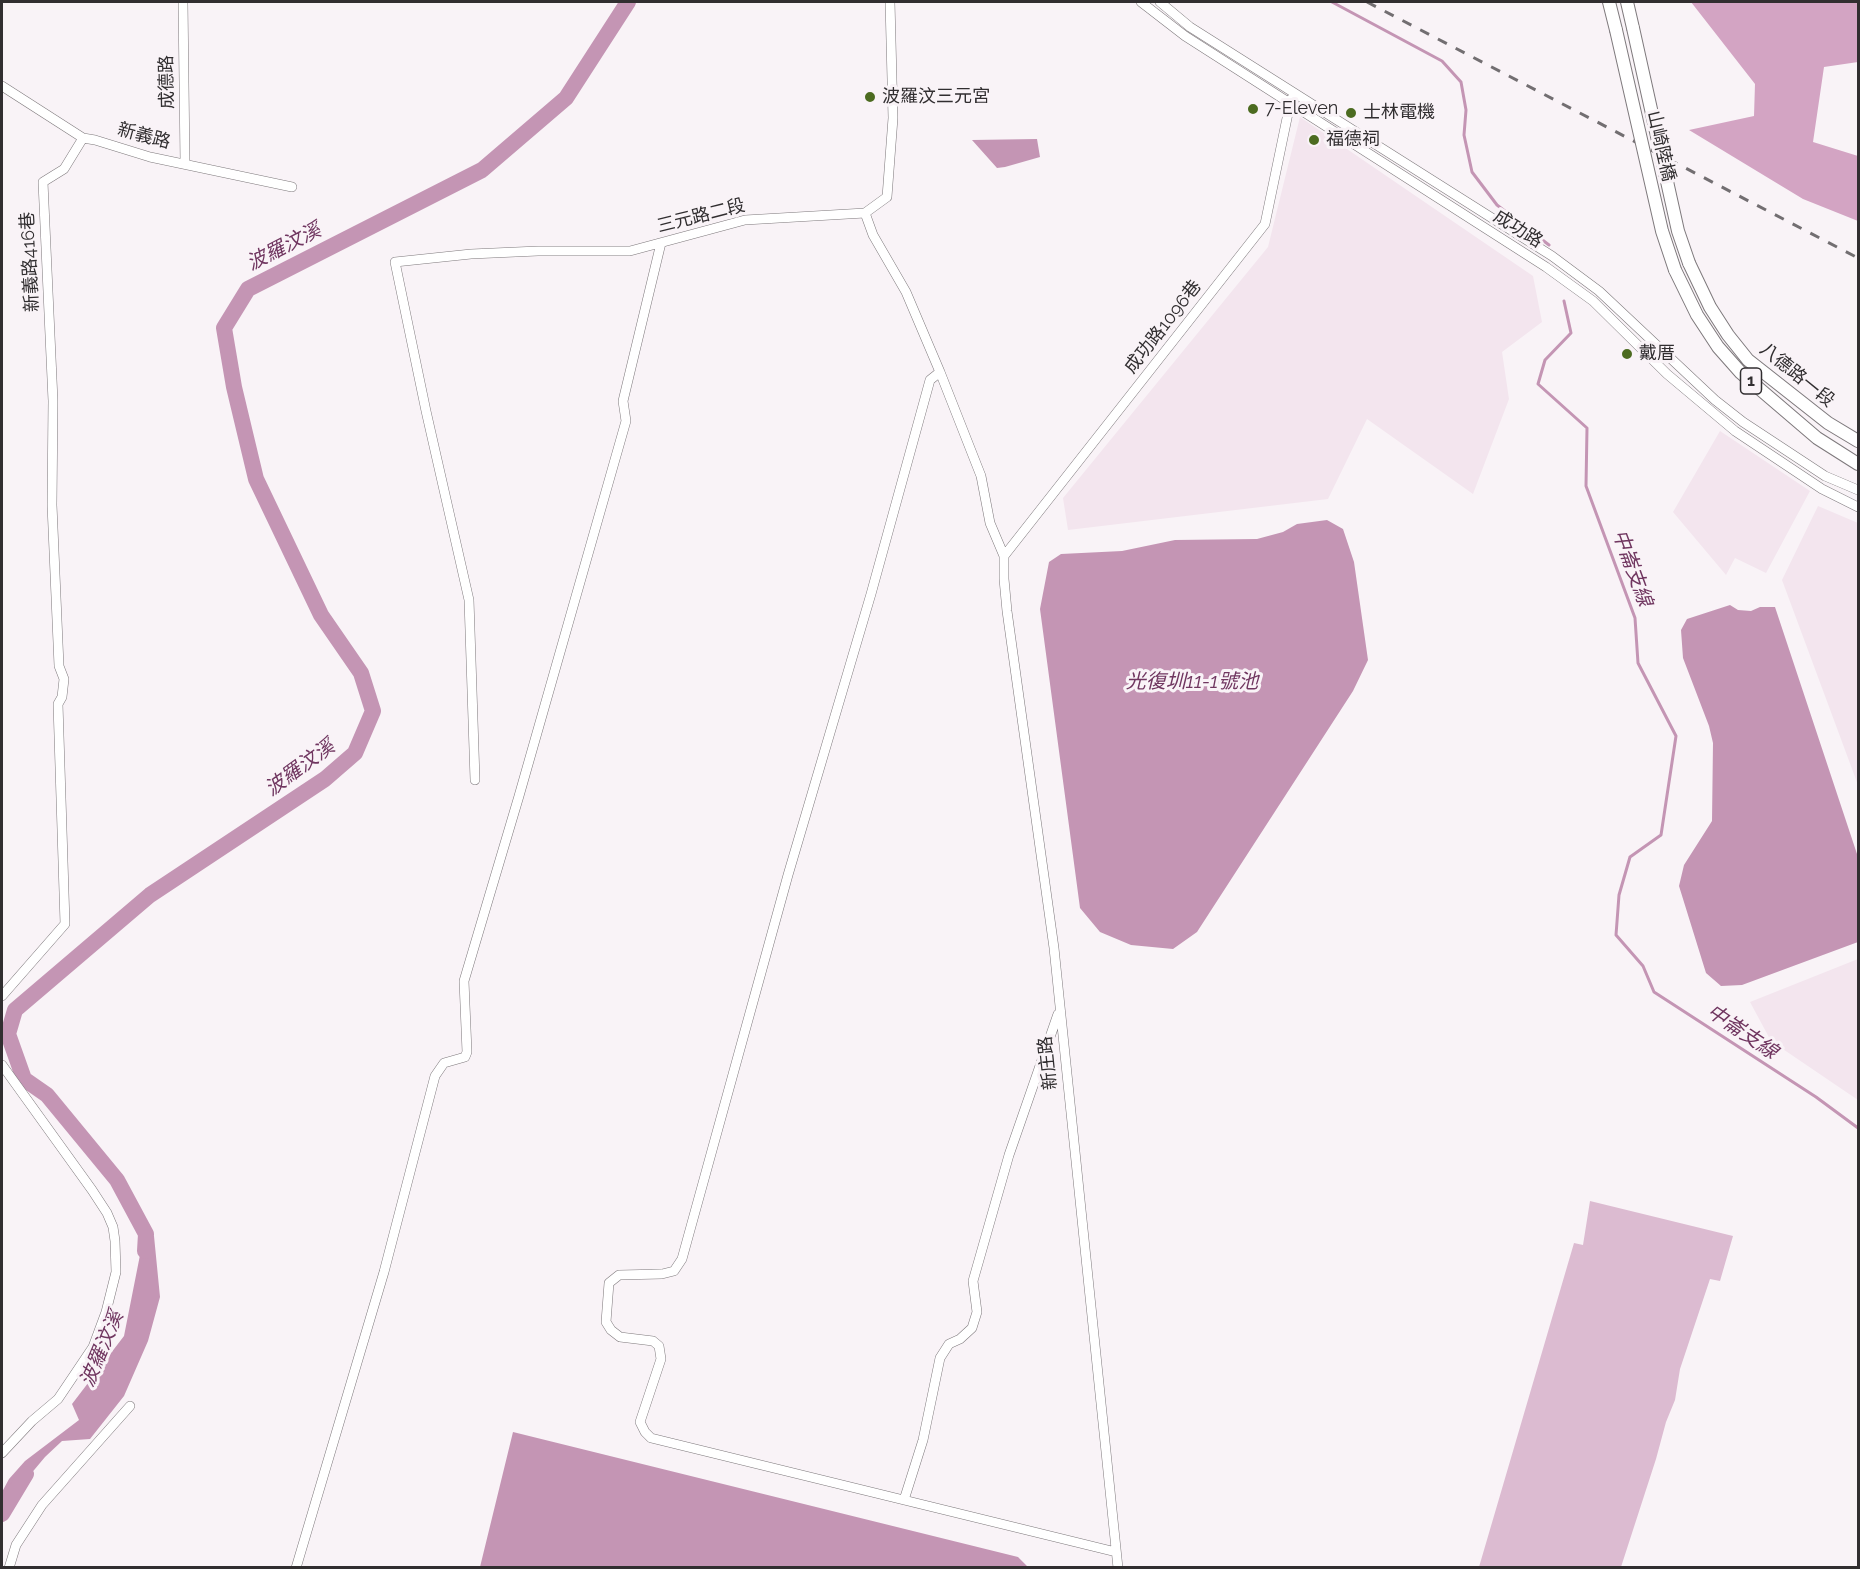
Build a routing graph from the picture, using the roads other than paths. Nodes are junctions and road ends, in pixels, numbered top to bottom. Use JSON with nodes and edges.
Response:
{"nodes":[{"id":1,"x":183,"y":2,"type":"edge"},
{"id":2,"x":890,"y":2,"type":"edge"},
{"id":3,"x":1141,"y":2,"type":"edge"},
{"id":4,"x":1160,"y":2,"type":"edge"},
{"id":5,"x":1609,"y":2,"type":"edge"},
{"id":6,"x":1627,"y":2,"type":"edge"},
{"id":7,"x":2,"y":86,"type":"edge"},
{"id":8,"x":1294,"y":94,"type":"junction"},
{"id":9,"x":1289,"y":104,"type":"junction"},
{"id":10,"x":83,"y":138,"type":"junction"},
{"id":11,"x":185,"y":163,"type":"junction"},
{"id":12,"x":292,"y":187,"type":"dead end"},
{"id":13,"x":865,"y":213,"type":"junction"},
{"id":14,"x":661,"y":243,"type":"junction"},
{"id":15,"x":1689,"y":263,"type":"joint"},
{"id":16,"x":1675,"y":270,"type":"joint"},
{"id":17,"x":940,"y":372,"type":"junction"},
{"id":18,"x":1858,"y":441,"type":"edge"},
{"id":19,"x":1858,"y":464,"type":"edge"},
{"id":20,"x":1858,"y":490,"type":"edge"},
{"id":21,"x":1858,"y":507,"type":"edge"},
{"id":22,"x":1004,"y":556,"type":"junction"},
{"id":23,"x":475,"y":780,"type":"dead end"},
{"id":24,"x":2,"y":996,"type":"edge"},
{"id":25,"x":1060,"y":1010,"type":"junction"},
{"id":26,"x":2,"y":1065,"type":"edge"},
{"id":27,"x":130,"y":1406,"type":"dead end"},
{"id":28,"x":2,"y":1453,"type":"edge"},
{"id":29,"x":904,"y":1500,"type":"junction"},
{"id":30,"x":1116,"y":1552,"type":"junction"},
{"id":31,"x":9,"y":1568,"type":"edge"},
{"id":32,"x":296,"y":1568,"type":"edge"},
{"id":33,"x":1118,"y":1568,"type":"edge"}],
"edges":[{"from":1,"to":11,"type":"street","name":"成德路"},
{"from":2,"to":13,"type":"street"},
{"from":3,"to":9,"type":"street","name":"成功路"},
{"from":4,"to":8,"type":"street","name":"成功路"},
{"from":5,"to":16,"type":"main road","name":"山崎陸橋","number":"1","bridge":true},
{"from":6,"to":15,"type":"main road","name":"山崎陸橋","number":"1","bridge":true},
{"from":7,"to":10,"type":"street","name":"新義路"},
{"from":8,"to":9,"type":"street","name":"成功路1096巷"},
{"from":8,"to":20,"type":"street","name":"成功路"},
{"from":9,"to":21,"type":"street","name":"成功路"},
{"from":9,"to":22,"type":"street","name":"成功路1096巷"},
{"from":10,"to":11,"type":"street","name":"新義路"},
{"from":10,"to":24,"type":"street","name":"新義路416巷"},
{"from":11,"to":12,"type":"street","name":"新義路"},
{"from":13,"to":14,"type":"street","name":"三元路二段"},
{"from":13,"to":17,"type":"street"},
{"from":14,"to":23,"type":"street","name":"三元路二段"},
{"from":14,"to":32,"type":"street"},
{"from":15,"to":18,"type":"main road","name":"八德路一段","number":"1"},
{"from":16,"to":19,"type":"main road","name":"八德路一段","number":"1"},
{"from":17,"to":22,"type":"street"},
{"from":17,"to":29,"type":"street"},
{"from":22,"to":25,"type":"street","name":"新庄路"},
{"from":25,"to":29,"type":"street"},
{"from":25,"to":30,"type":"street","name":"新庄路"},
{"from":26,"to":28,"type":"street"},
{"from":27,"to":31,"type":"street"},
{"from":29,"to":30,"type":"street"},
{"from":30,"to":33,"type":"street","name":"新庄路"}]}
